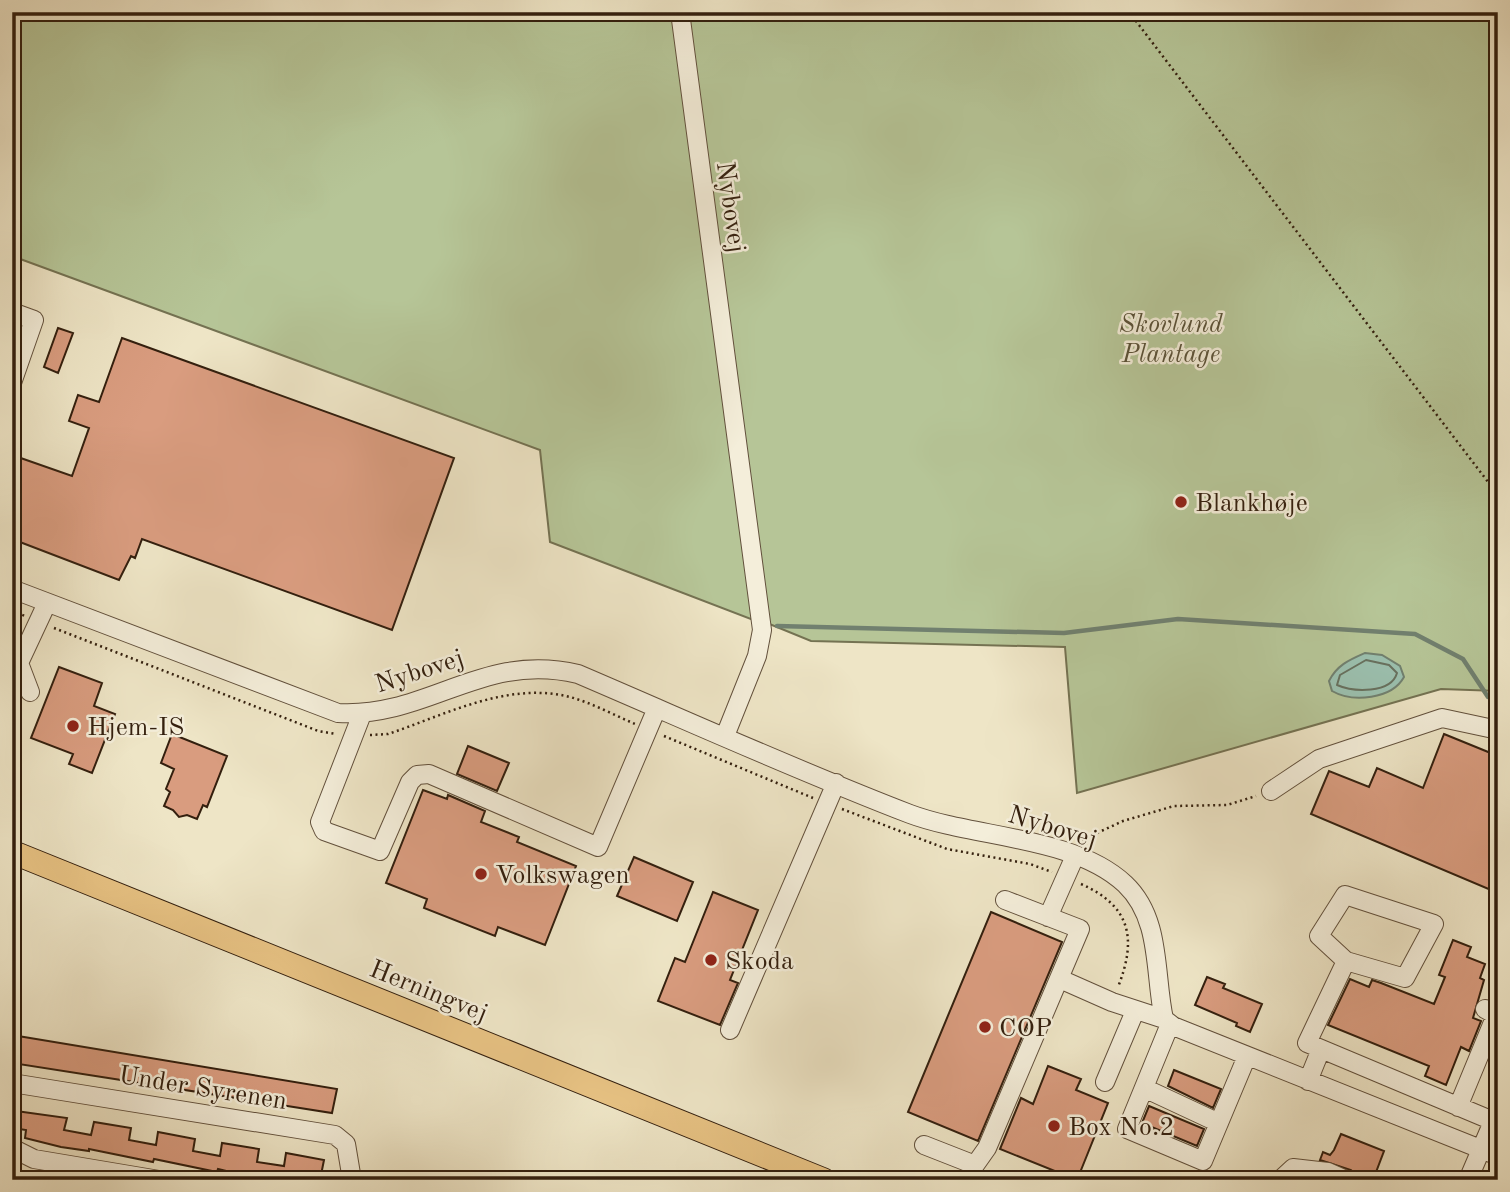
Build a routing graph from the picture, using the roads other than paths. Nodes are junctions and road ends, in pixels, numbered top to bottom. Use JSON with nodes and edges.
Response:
{"nodes":[{"id":1,"x":680,"y":12,"type":"edge"},
{"id":2,"x":12,"y":312,"type":"edge"},
{"id":3,"x":12,"y":383,"type":"edge"},
{"id":4,"x":14,"y":594,"type":"edge"},
{"id":5,"x":47,"y":603,"type":"junction"},
{"id":6,"x":30,"y":692,"type":"dead end"},
{"id":7,"x":657,"y":708,"type":"junction"},
{"id":8,"x":362,"y":715,"type":"junction"},
{"id":9,"x":1498,"y":730,"type":"edge"},
{"id":10,"x":724,"y":736,"type":"junction"},
{"id":11,"x":836,"y":783,"type":"junction"},
{"id":12,"x":1271,"y":791,"type":"road end"},
{"id":13,"x":12,"y":852,"type":"edge"},
{"id":14,"x":1071,"y":855,"type":"junction"},
{"id":15,"x":1005,"y":900,"type":"dead end"},
{"id":16,"x":1048,"y":917,"type":"junction"},
{"id":17,"x":1346,"y":961,"type":"junction"},
{"id":18,"x":1060,"y":979,"type":"junction"},
{"id":19,"x":1485,"y":1009,"type":"dead end"},
{"id":20,"x":1135,"y":1011,"type":"junction"},
{"id":21,"x":1167,"y":1022,"type":"junction"},
{"id":22,"x":730,"y":1030,"type":"dead end"},
{"id":23,"x":1321,"y":1049,"type":"junction"},
{"id":24,"x":1247,"y":1056,"type":"junction"},
{"id":25,"x":1308,"y":1081,"type":"junction"},
{"id":26,"x":1105,"y":1082,"type":"dead end"},
{"id":27,"x":12,"y":1083,"type":"edge"},
{"id":28,"x":1144,"y":1088,"type":"junction"},
{"id":29,"x":1458,"y":1107,"type":"junction"},
{"id":30,"x":1495,"y":1116,"type":"edge"},
{"id":31,"x":1219,"y":1124,"type":"junction"},
{"id":32,"x":924,"y":1144,"type":"dead end"},
{"id":33,"x":12,"y":1147,"type":"edge"},
{"id":34,"x":1490,"y":1153,"type":"edge"},
{"id":35,"x":159,"y":1180,"type":"edge"},
{"id":36,"x":352,"y":1180,"type":"edge"},
{"id":37,"x":824,"y":1180,"type":"edge"},
{"id":38,"x":1280,"y":1180,"type":"edge"},
{"id":39,"x":1346,"y":1180,"type":"edge"},
{"id":40,"x":1468,"y":1180,"type":"edge"}],
"edges":[{"from":1,"to":10,"type":"street","name":"Nybovej"},
{"from":2,"to":3,"type":"street"},
{"from":4,"to":5,"type":"street","name":"Nybovej"},
{"from":5,"to":6,"type":"street"},
{"from":5,"to":8,"type":"street","name":"Nybovej"},
{"from":7,"to":8,"type":"street","name":"Nybovej"},
{"from":7,"to":8,"type":"street"},
{"from":7,"to":10,"type":"street","name":"Nybovej"},
{"from":9,"to":12,"type":"street"},
{"from":10,"to":11,"type":"street","name":"Nybovej"},
{"from":11,"to":14,"type":"street","name":"Nybovej"},
{"from":11,"to":22,"type":"street"},
{"from":13,"to":37,"type":"main road","name":"Herningvej"},
{"from":14,"to":16,"type":"street"},
{"from":14,"to":21,"type":"street","name":"Nybovej"},
{"from":15,"to":16,"type":"street"},
{"from":16,"to":18,"type":"street"},
{"from":17,"to":17,"type":"street"},
{"from":17,"to":23,"type":"street"},
{"from":18,"to":20,"type":"street"},
{"from":18,"to":32,"type":"street"},
{"from":19,"to":29,"type":"street"},
{"from":20,"to":21,"type":"street"},
{"from":20,"to":26,"type":"street"},
{"from":21,"to":24,"type":"street"},
{"from":21,"to":28,"type":"street"},
{"from":23,"to":25,"type":"street"},
{"from":23,"to":29,"type":"street"},
{"from":24,"to":25,"type":"street"},
{"from":24,"to":31,"type":"street"},
{"from":25,"to":34,"type":"street"},
{"from":27,"to":36,"type":"street","name":"Under Syrenen"},
{"from":28,"to":31,"type":"street"},
{"from":28,"to":31,"type":"street"},
{"from":29,"to":30,"type":"street"},
{"from":30,"to":34,"type":"street"},
{"from":33,"to":35,"type":"street"},
{"from":34,"to":40,"type":"street"},
{"from":38,"to":39,"type":"street"}]}
